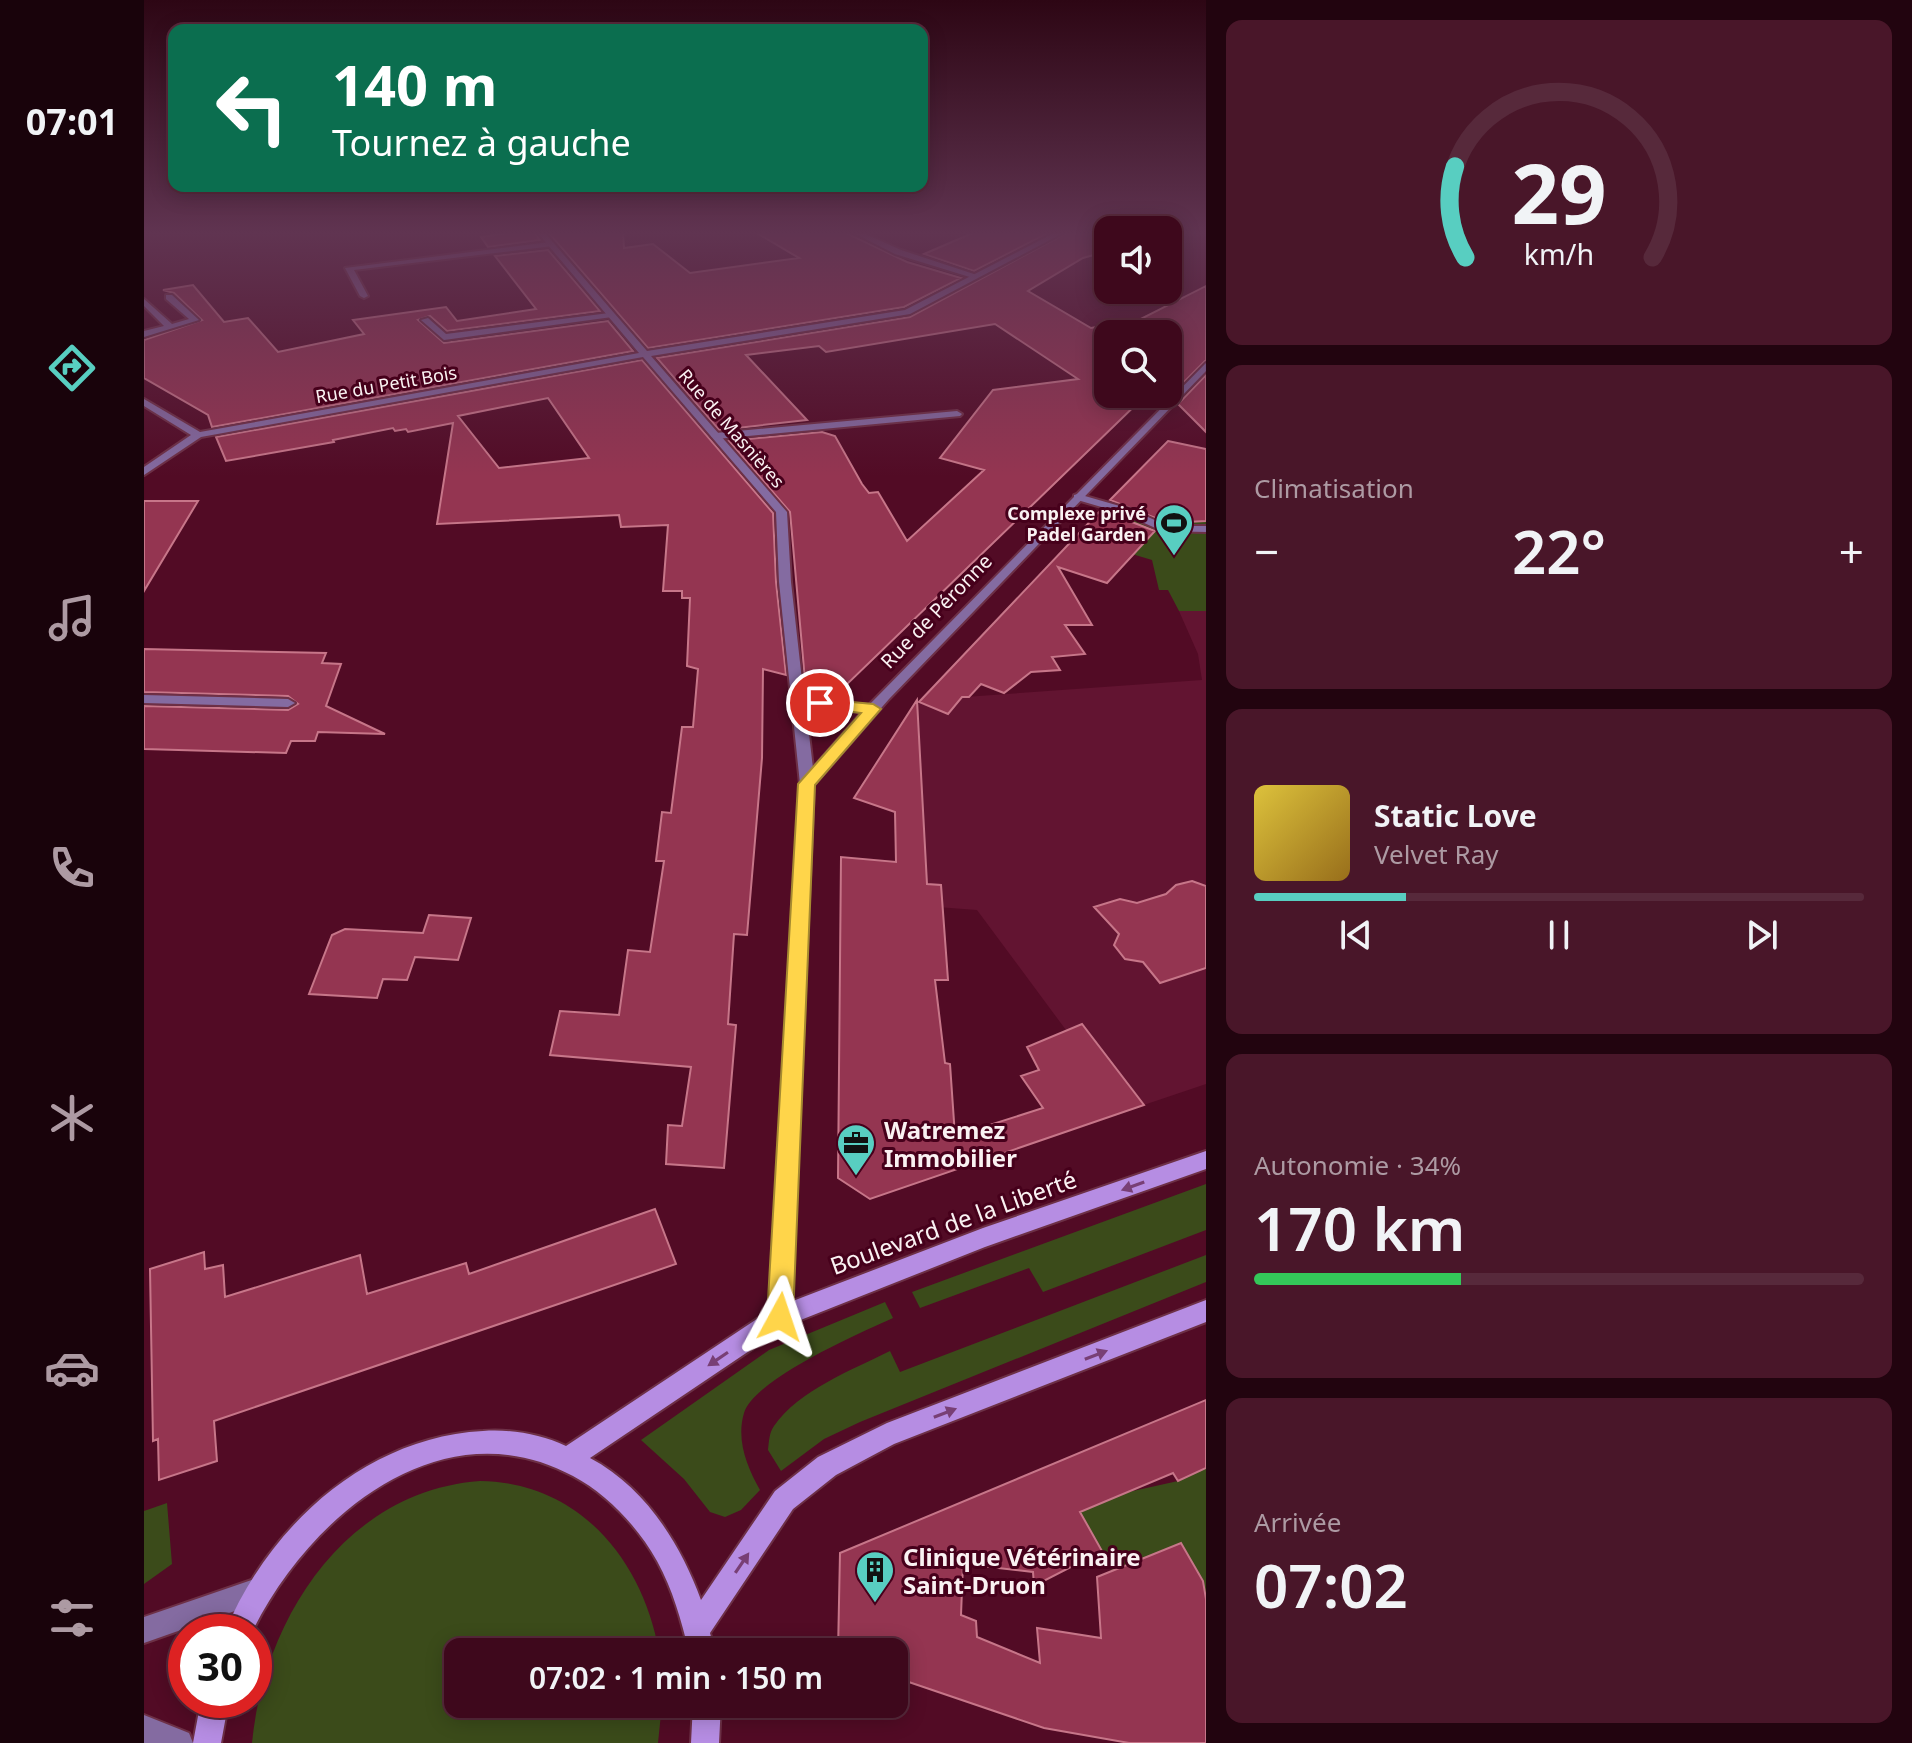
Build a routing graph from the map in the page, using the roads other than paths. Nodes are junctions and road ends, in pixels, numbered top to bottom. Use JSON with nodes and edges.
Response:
{"nodes":[{"id":1,"x":156,"y":313,"type":"edge"},
{"id":2,"x":187,"y":313,"type":"edge"},
{"id":3,"x":899,"y":313,"type":"edge"},
{"id":4,"x":609,"y":315,"type":"joint"},
{"id":5,"x":425,"y":320,"type":"dead end"},
{"id":6,"x":170,"y":327,"type":"junction"},
{"id":7,"x":144,"y":334,"type":"edge"},
{"id":8,"x":644,"y":355,"type":"junction"},
{"id":9,"x":1206,"y":366,"type":"edge"},
{"id":10,"x":144,"y":402,"type":"edge"},
{"id":11,"x":957,"y":414,"type":"dead end"},
{"id":12,"x":198,"y":435,"type":"junction"},
{"id":13,"x":716,"y":436,"type":"junction"},
{"id":14,"x":144,"y":472,"type":"edge"},
{"id":15,"x":1078,"y":497,"type":"junction"},
{"id":16,"x":1206,"y":529,"type":"edge"},
{"id":17,"x":796,"y":691,"type":"junction"},
{"id":18,"x":144,"y":699,"type":"edge"},
{"id":19,"x":288,"y":703,"type":"dead end"},
{"id":20,"x":873,"y":709,"type":"junction"},
{"id":21,"x":807,"y":784,"type":"junction"},
{"id":22,"x":1206,"y":1160,"type":"edge"},
{"id":23,"x":1206,"y":1311,"type":"edge"},
{"id":24,"x":780,"y":1317,"type":"junction"},
{"id":25,"x":568,"y":1459,"type":"junction"},
{"id":26,"x":260,"y":1590,"type":"junction"},
{"id":27,"x":247,"y":1614,"type":"edge"},
{"id":28,"x":144,"y":1630,"type":"edge"},
{"id":29,"x":699,"y":1638,"type":"edge"},
{"id":30,"x":701,"y":1638,"type":"edge"},
{"id":31,"x":212,"y":1718,"type":"edge"},
{"id":32,"x":706,"y":1718,"type":"edge"},
{"id":33,"x":144,"y":1729,"type":"edge"},
{"id":34,"x":179,"y":1743,"type":"edge"},
{"id":35,"x":207,"y":1743,"type":"edge"},
{"id":36,"x":705,"y":1743,"type":"edge"}],
"edges":[{"from":1,"to":6,"type":"street"},
{"from":2,"to":6,"type":"street"},
{"from":3,"to":8,"type":"street","name":"Rue du Petit Bois"},
{"from":4,"to":5,"type":"street"},
{"from":4,"to":8,"type":"street","name":"Rue de Masnières"},
{"from":6,"to":7,"type":"street"},
{"from":8,"to":12,"type":"street","name":"Rue du Petit Bois"},
{"from":8,"to":13,"type":"street","name":"Rue de Masnières"},
{"from":9,"to":15,"type":"street","name":"Rue de Péronne"},
{"from":10,"to":12,"type":"street"},
{"from":11,"to":13,"type":"street"},
{"from":12,"to":14,"type":"street","name":"Rue du Petit Bois"},
{"from":13,"to":17,"type":"street","name":"Rue de Masnières"},
{"from":15,"to":16,"type":"street"},
{"from":15,"to":20,"type":"street","name":"Rue de Péronne"},
{"from":17,"to":20,"type":"street"},
{"from":17,"to":21,"type":"street","name":"Rue de Masnières"},
{"from":18,"to":19,"type":"street"},
{"from":20,"to":21,"type":"street","name":"Rue de Péronne"},
{"from":21,"to":24,"type":"street"},
{"from":22,"to":24,"type":"main road","name":"Boulevard de la Liberté","one_way":true},
{"from":30,"to":23,"type":"main road","one_way":true},
{"from":24,"to":25,"type":"main road","name":"Boulevard de la Liberté","one_way":true},
{"from":25,"to":26,"type":"main road"},
{"from":25,"to":29,"type":"main road"},
{"from":26,"to":27,"type":"main road"},
{"from":26,"to":28,"type":"street"},
{"from":31,"to":35,"type":"main road"},
{"from":32,"to":36,"type":"main road"},
{"from":33,"to":34,"type":"street"}]}
